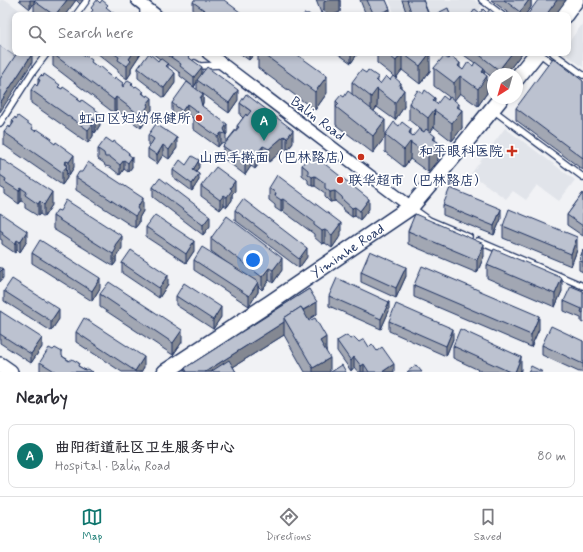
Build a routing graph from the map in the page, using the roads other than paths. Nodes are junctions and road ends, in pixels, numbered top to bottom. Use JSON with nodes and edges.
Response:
{"nodes":[{"id":1,"x":87,"y":0,"type":"edge"},
{"id":2,"x":482,"y":0,"type":"edge"},
{"id":3,"x":576,"y":0,"type":"edge"},
{"id":4,"x":141,"y":7,"type":"edge"},
{"id":5,"x":78,"y":12,"type":"edge"},
{"id":6,"x":150,"y":12,"type":"edge"},
{"id":7,"x":498,"y":12,"type":"edge"},
{"id":8,"x":567,"y":12,"type":"edge"},
{"id":9,"x":45,"y":56,"type":"edge"},
{"id":10,"x":212,"y":56,"type":"edge"},
{"id":11,"x":535,"y":56,"type":"edge"},
{"id":12,"x":541,"y":56,"type":"edge"},
{"id":13,"x":557,"y":56,"type":"edge"},
{"id":14,"x":188,"y":58,"type":"edge"},
{"id":15,"x":223,"y":64,"type":"junction"},
{"id":16,"x":523,"y":71,"type":"edge"},
{"id":17,"x":564,"y":72,"type":"edge"},
{"id":18,"x":583,"y":75,"type":"edge"},
{"id":19,"x":496,"y":104,"type":"edge"},
{"id":20,"x":0,"y":123,"type":"edge"},
{"id":21,"x":583,"y":177,"type":"edge"},
{"id":22,"x":411,"y":207,"type":"junction"},
{"id":23,"x":583,"y":286,"type":"edge"},
{"id":24,"x":0,"y":365,"type":"edge"},
{"id":25,"x":10,"y":372,"type":"edge"},
{"id":26,"x":165,"y":372,"type":"edge"}],
"edges":[{"from":1,"to":5,"type":"lane"},
{"from":2,"to":7,"type":"lane"},
{"from":3,"to":8,"type":"street"},
{"from":4,"to":6,"type":"street"},
{"from":9,"to":20,"type":"lane"},
{"from":10,"to":15,"type":"street","name":"Balin Road"},
{"from":11,"to":16,"type":"street"},
{"from":12,"to":17,"type":"lane"},
{"from":13,"to":18,"type":"lane"},
{"from":14,"to":15,"type":"lane"},
{"from":15,"to":22,"type":"street","name":"Balin Road"},
{"from":19,"to":21,"type":"lane"},
{"from":19,"to":22,"type":"street","name":"Yiminhe Road"},
{"from":22,"to":23,"type":"lane"},
{"from":22,"to":26,"type":"street","name":"Yiminhe Road"},
{"from":24,"to":25,"type":"street"}]}
